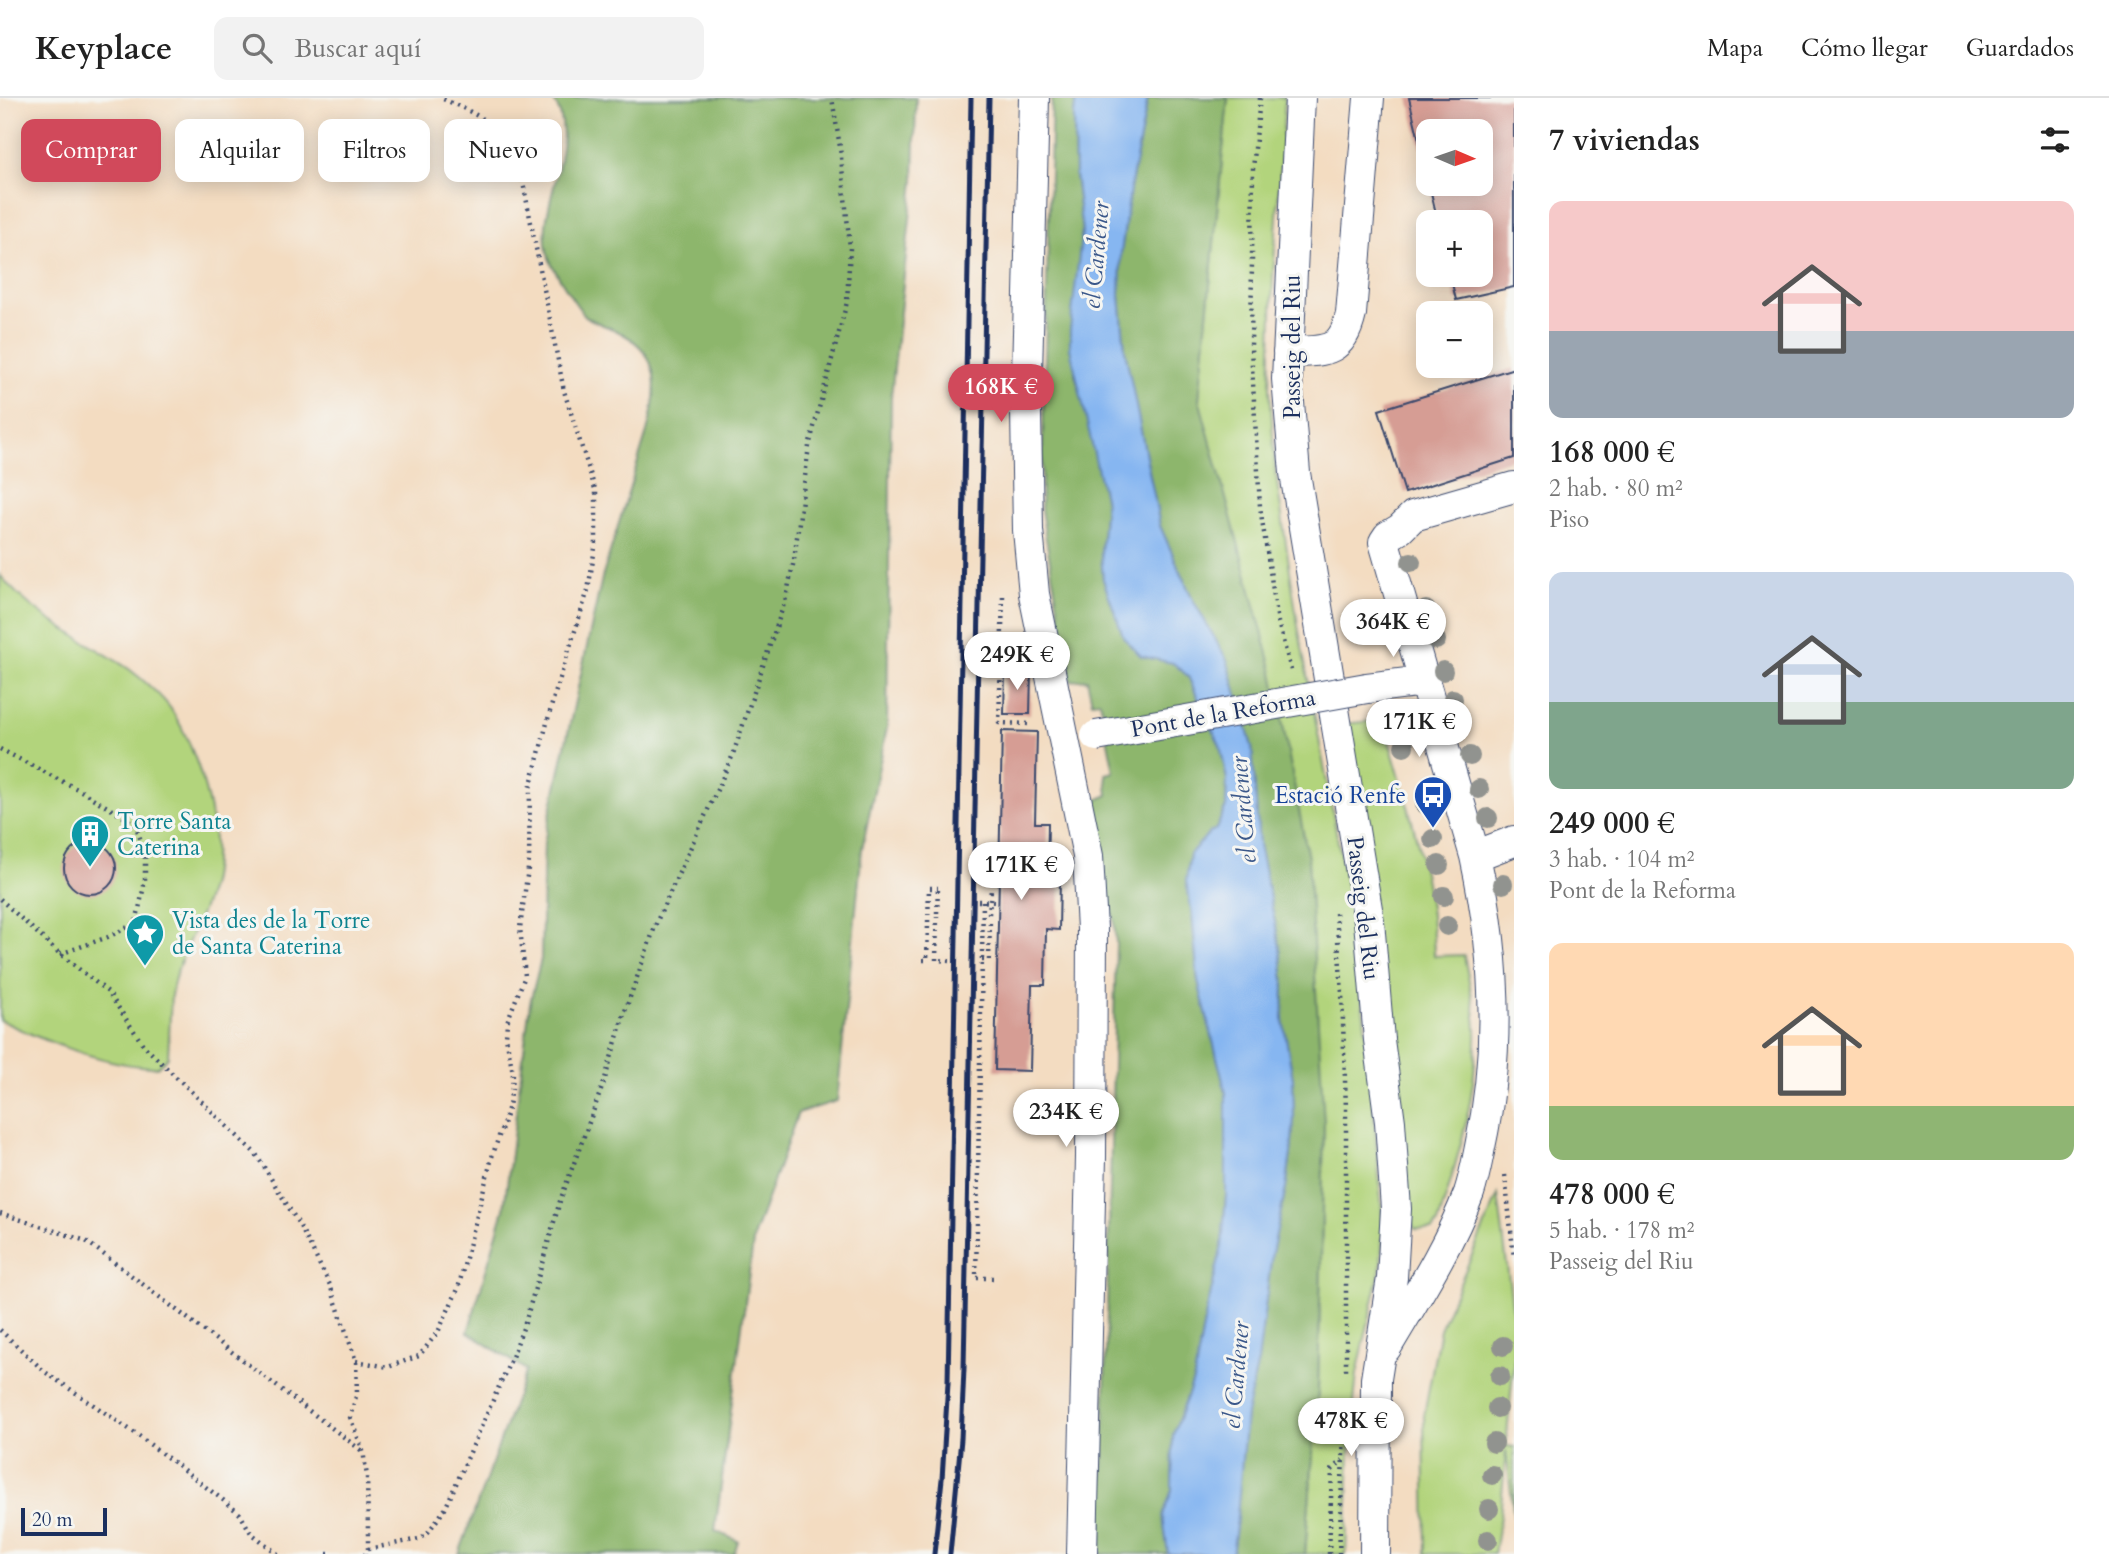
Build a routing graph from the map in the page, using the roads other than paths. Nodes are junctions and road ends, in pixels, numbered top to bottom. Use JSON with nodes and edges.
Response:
{"nodes":[{"id":1,"x":1034,"y":98,"type":"edge"},
{"id":2,"x":1300,"y":98,"type":"edge"},
{"id":3,"x":1369,"y":98,"type":"edge"},
{"id":4,"x":1288,"y":352,"type":"junction"},
{"id":5,"x":1514,"y":487,"type":"edge"},
{"id":6,"x":1514,"y":508,"type":"edge"},
{"id":7,"x":1400,"y":529,"type":"junction"},
{"id":8,"x":1424,"y":681,"type":"junction"},
{"id":9,"x":1064,"y":742,"type":"junction"},
{"id":10,"x":1514,"y":841,"type":"edge"},
{"id":11,"x":1475,"y":856,"type":"junction"},
{"id":12,"x":1377,"y":1363,"type":"junction"},
{"id":13,"x":1082,"y":1554,"type":"edge"},
{"id":14,"x":1375,"y":1554,"type":"edge"}],
"edges":[{"from":1,"to":9,"type":"street"},
{"from":2,"to":4,"type":"street","name":"Passeig del Riu"},
{"from":3,"to":4,"type":"street"},
{"from":4,"to":12,"type":"street","name":"Passeig del Riu"},
{"from":5,"to":7,"type":"street"},
{"from":6,"to":7,"type":"street"},
{"from":7,"to":8,"type":"street"},
{"from":8,"to":9,"type":"street","name":"Pont de la Reforma","bridge":true},
{"from":8,"to":11,"type":"street"},
{"from":9,"to":13,"type":"street"},
{"from":10,"to":11,"type":"street"},
{"from":11,"to":12,"type":"street"},
{"from":12,"to":14,"type":"street","name":"Passeig del Riu"}]}
